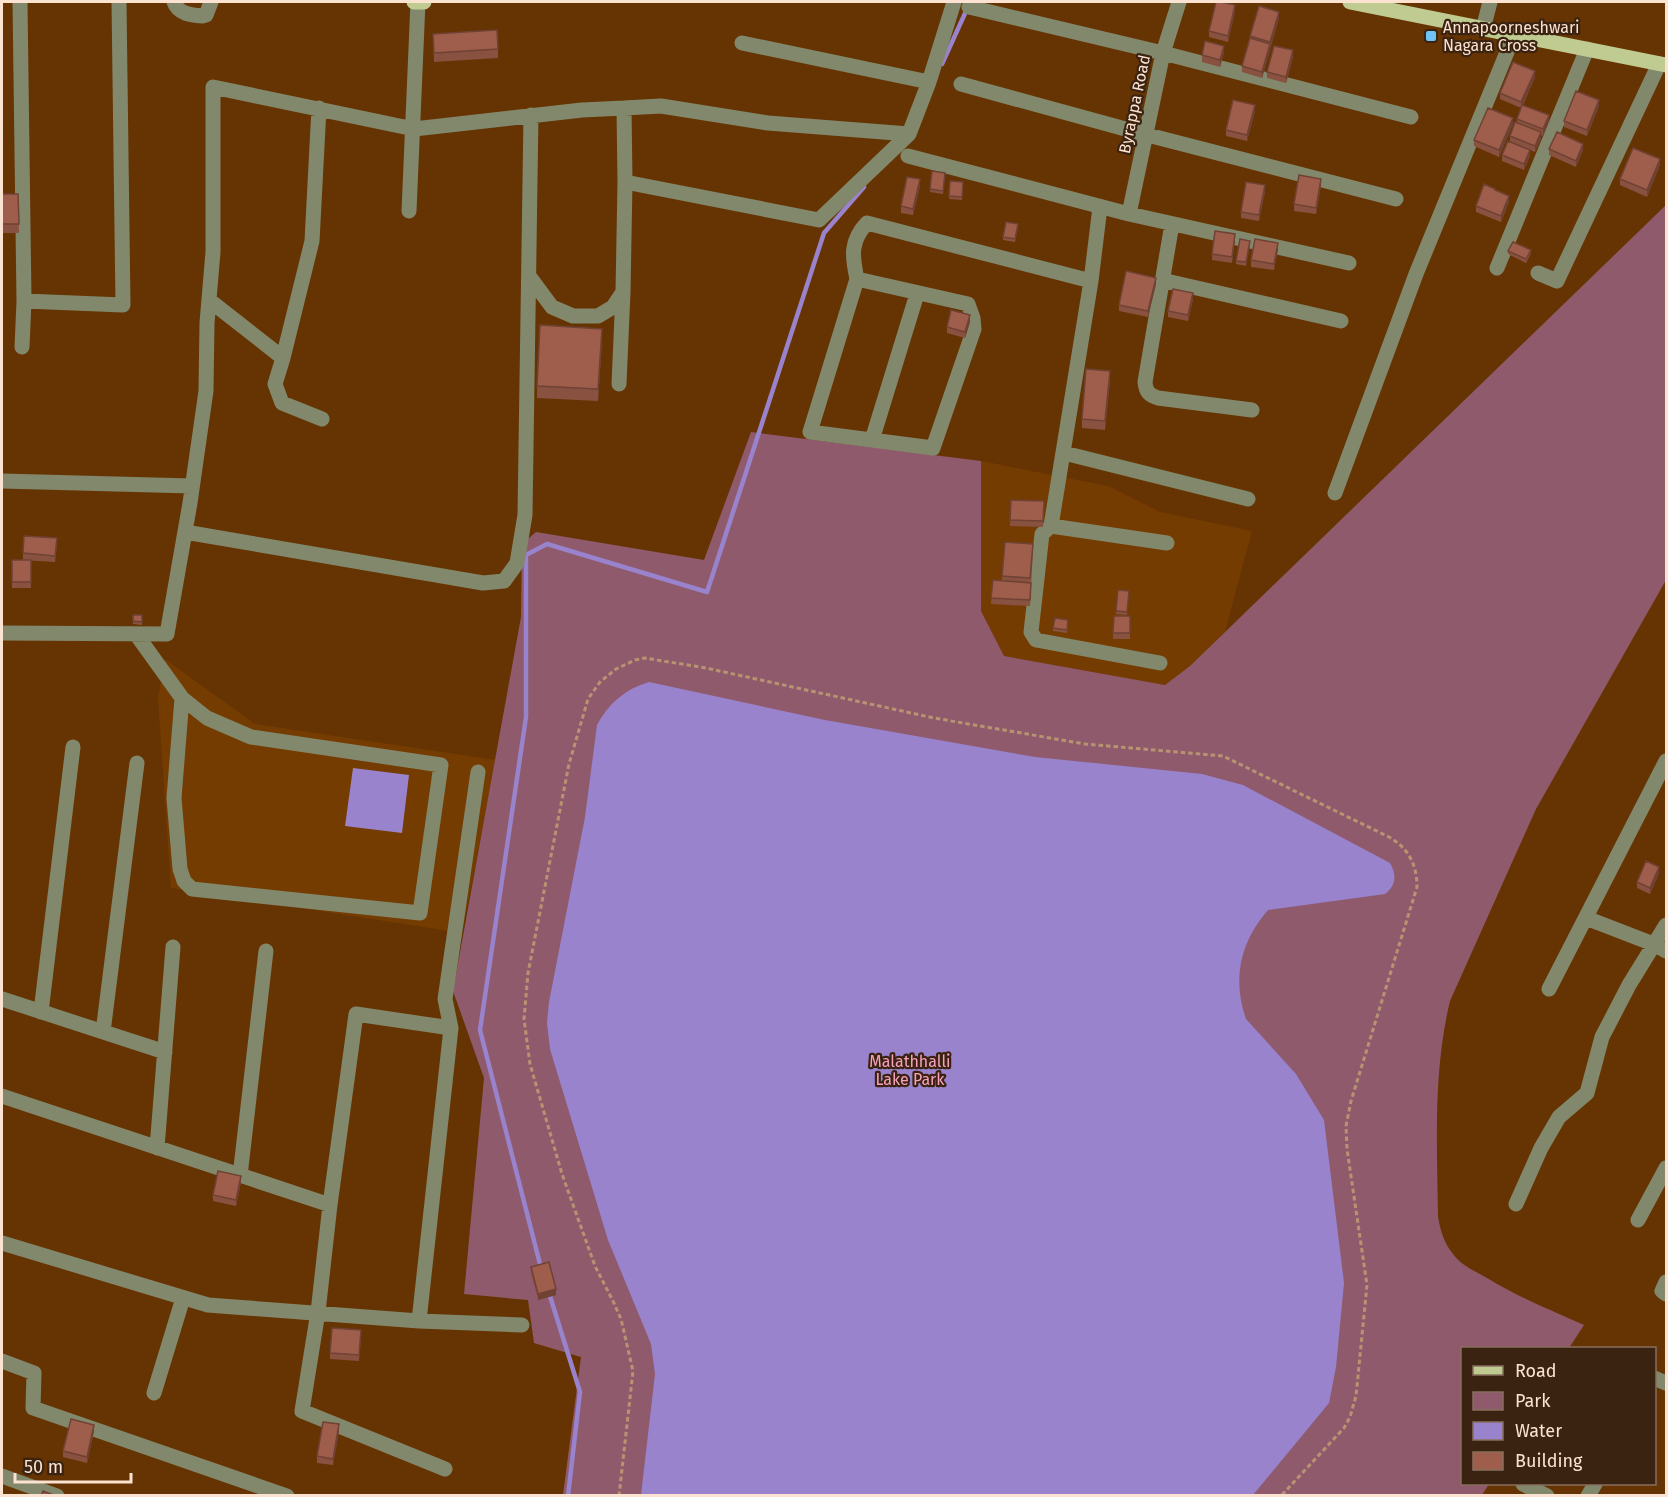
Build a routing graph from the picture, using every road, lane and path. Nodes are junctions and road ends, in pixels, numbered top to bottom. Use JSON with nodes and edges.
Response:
{"nodes":[{"id":1,"x":20,"y":2,"type":"edge"},
{"id":2,"x":119,"y":2,"type":"edge"},
{"id":3,"x":174,"y":2,"type":"edge"},
{"id":4,"x":211,"y":2,"type":"edge"},
{"id":5,"x":416,"y":2,"type":"edge"},
{"id":6,"x":424,"y":2,"type":"edge"},
{"id":7,"x":954,"y":2,"type":"edge"},
{"id":8,"x":1179,"y":2,"type":"edge"},
{"id":9,"x":1350,"y":2,"type":"edge"},
{"id":10,"x":1490,"y":2,"type":"edge"},
{"id":11,"x":969,"y":7,"type":"dead end"},
{"id":12,"x":1483,"y":29,"type":"junction"},
{"id":13,"x":1514,"y":34,"type":"junction"},
{"id":14,"x":742,"y":44,"type":"dead end"},
{"id":15,"x":1587,"y":49,"type":"junction"},
{"id":16,"x":1163,"y":53,"type":"junction"},
{"id":17,"x":1663,"y":65,"type":"edge"},
{"id":18,"x":929,"y":82,"type":"junction"},
{"id":19,"x":961,"y":84,"type":"dead end"},
{"id":20,"x":319,"y":108,"type":"junction"},
{"id":21,"x":624,"y":108,"type":"junction"},
{"id":22,"x":531,"y":115,"type":"junction"},
{"id":23,"x":1411,"y":117,"type":"dead end"},
{"id":24,"x":414,"y":129,"type":"junction"},
{"id":25,"x":909,"y":134,"type":"junction"},
{"id":26,"x":1146,"y":134,"type":"junction"},
{"id":27,"x":908,"y":156,"type":"dead end"},
{"id":28,"x":625,"y":182,"type":"junction"},
{"id":29,"x":1396,"y":199,"type":"dead end"},
{"id":30,"x":1100,"y":207,"type":"junction"},
{"id":31,"x":409,"y":211,"type":"dead end"},
{"id":32,"x":1129,"y":214,"type":"junction"},
{"id":33,"x":1172,"y":224,"type":"junction"},
{"id":34,"x":1349,"y":263,"type":"dead end"},
{"id":35,"x":1497,"y":268,"type":"dead end"},
{"id":36,"x":1539,"y":273,"type":"dead end"},
{"id":37,"x":529,"y":276,"type":"junction"},
{"id":38,"x":857,"y":279,"type":"junction"},
{"id":39,"x":1162,"y":280,"type":"junction"},
{"id":40,"x":1091,"y":281,"type":"junction"},
{"id":41,"x":623,"y":292,"type":"junction"},
{"id":42,"x":917,"y":294,"type":"junction"},
{"id":43,"x":209,"y":300,"type":"junction"},
{"id":44,"x":24,"y":301,"type":"junction"},
{"id":45,"x":1341,"y":321,"type":"dead end"},
{"id":46,"x":22,"y":347,"type":"dead end"},
{"id":47,"x":282,"y":358,"type":"junction"},
{"id":48,"x":619,"y":384,"type":"dead end"},
{"id":49,"x":1252,"y":410,"type":"dead end"},
{"id":50,"x":322,"y":418,"type":"dead end"},
{"id":51,"x":872,"y":440,"type":"junction"},
{"id":52,"x":1064,"y":453,"type":"junction"},
{"id":53,"x":2,"y":481,"type":"edge"},
{"id":54,"x":192,"y":486,"type":"junction"},
{"id":55,"x":1335,"y":493,"type":"dead end"},
{"id":56,"x":1248,"y":499,"type":"dead end"},
{"id":57,"x":1051,"y":526,"type":"junction"},
{"id":58,"x":185,"y":532,"type":"junction"},
{"id":59,"x":1167,"y":543,"type":"dead end"},
{"id":60,"x":2,"y":633,"type":"edge"},
{"id":61,"x":136,"y":634,"type":"junction"},
{"id":62,"x":1160,"y":663,"type":"dead end"},
{"id":63,"x":182,"y":698,"type":"junction"},
{"id":64,"x":73,"y":747,"type":"dead end"},
{"id":65,"x":1666,"y":761,"type":"edge"},
{"id":66,"x":137,"y":763,"type":"dead end"},
{"id":67,"x":478,"y":772,"type":"dead end"},
{"id":68,"x":1586,"y":918,"type":"junction"},
{"id":69,"x":1666,"y":925,"type":"edge"},
{"id":70,"x":173,"y":947,"type":"dead end"},
{"id":71,"x":1661,"y":948,"type":"edge"},
{"id":72,"x":266,"y":951,"type":"dead end"},
{"id":73,"x":1549,"y":988,"type":"dead end"},
{"id":74,"x":2,"y":999,"type":"edge"},
{"id":75,"x":41,"y":1012,"type":"junction"},
{"id":76,"x":451,"y":1028,"type":"junction"},
{"id":77,"x":103,"y":1032,"type":"junction"},
{"id":78,"x":165,"y":1052,"type":"junction"},
{"id":79,"x":2,"y":1096,"type":"edge"},
{"id":80,"x":157,"y":1149,"type":"junction"},
{"id":81,"x":1666,"y":1168,"type":"edge"},
{"id":82,"x":240,"y":1176,"type":"junction"},
{"id":83,"x":1516,"y":1204,"type":"dead end"},
{"id":84,"x":330,"y":1205,"type":"junction"},
{"id":85,"x":1638,"y":1220,"type":"dead end"},
{"id":86,"x":2,"y":1243,"type":"edge"},
{"id":87,"x":1666,"y":1282,"type":"edge"},
{"id":88,"x":1666,"y":1294,"type":"edge"},
{"id":89,"x":183,"y":1298,"type":"junction"},
{"id":90,"x":318,"y":1312,"type":"junction"},
{"id":91,"x":419,"y":1321,"type":"junction"},
{"id":92,"x":522,"y":1325,"type":"dead end"},
{"id":93,"x":2,"y":1361,"type":"edge"},
{"id":94,"x":154,"y":1393,"type":"dead end"},
{"id":95,"x":445,"y":1469,"type":"dead end"},
{"id":96,"x":2,"y":1476,"type":"edge"},
{"id":97,"x":1525,"y":1485,"type":"edge"},
{"id":98,"x":57,"y":1496,"type":"edge"},
{"id":99,"x":287,"y":1496,"type":"edge"},
{"id":100,"x":619,"y":1496,"type":"edge"},
{"id":101,"x":1281,"y":1496,"type":"edge"},
{"id":102,"x":1547,"y":1496,"type":"edge"}],
"edges":[{"from":1,"to":44,"type":"street"},
{"from":2,"to":44,"type":"street"},
{"from":3,"to":4,"type":"street"},
{"from":5,"to":6,"type":"main road"},
{"from":5,"to":24,"type":"street"},
{"from":7,"to":18,"type":"street"},
{"from":8,"to":16,"type":"street","name":"Byrappa Road"},
{"from":9,"to":12,"type":"main road"},
{"from":10,"to":12,"type":"street"},
{"from":11,"to":16,"type":"street"},
{"from":12,"to":13,"type":"main road"},
{"from":13,"to":15,"type":"main road"},
{"from":13,"to":55,"type":"street"},
{"from":14,"to":18,"type":"street"},
{"from":15,"to":17,"type":"main road"},
{"from":15,"to":35,"type":"street"},
{"from":16,"to":23,"type":"street"},
{"from":16,"to":26,"type":"street","name":"Byrappa Road"},
{"from":17,"to":36,"type":"street"},
{"from":18,"to":25,"type":"street"},
{"from":19,"to":26,"type":"street"},
{"from":20,"to":24,"type":"street"},
{"from":20,"to":43,"type":"street"},
{"from":20,"to":47,"type":"street"},
{"from":21,"to":22,"type":"street"},
{"from":21,"to":25,"type":"street"},
{"from":21,"to":28,"type":"street"},
{"from":22,"to":24,"type":"street"},
{"from":22,"to":37,"type":"street"},
{"from":24,"to":31,"type":"street"},
{"from":25,"to":28,"type":"street"},
{"from":26,"to":29,"type":"street"},
{"from":26,"to":32,"type":"street","name":"Byrappa Road"},
{"from":27,"to":30,"type":"street"},
{"from":28,"to":41,"type":"street"},
{"from":30,"to":32,"type":"street"},
{"from":30,"to":40,"type":"street"},
{"from":32,"to":33,"type":"street"},
{"from":33,"to":34,"type":"street"},
{"from":33,"to":39,"type":"street"},
{"from":37,"to":41,"type":"street"},
{"from":37,"to":58,"type":"street"},
{"from":38,"to":40,"type":"street"},
{"from":38,"to":42,"type":"street"},
{"from":38,"to":51,"type":"street"},
{"from":39,"to":45,"type":"street"},
{"from":39,"to":49,"type":"street"},
{"from":40,"to":52,"type":"street"},
{"from":41,"to":48,"type":"street"},
{"from":42,"to":51,"type":"street"},
{"from":42,"to":51,"type":"street"},
{"from":43,"to":47,"type":"street"},
{"from":43,"to":54,"type":"street"},
{"from":44,"to":46,"type":"street"},
{"from":47,"to":50,"type":"street"},
{"from":52,"to":56,"type":"street"},
{"from":52,"to":57,"type":"street"},
{"from":53,"to":54,"type":"street"},
{"from":54,"to":58,"type":"street"},
{"from":57,"to":59,"type":"street"},
{"from":57,"to":62,"type":"street"},
{"from":58,"to":61,"type":"street"},
{"from":60,"to":61,"type":"street"},
{"from":61,"to":63,"type":"street"},
{"from":63,"to":63,"type":"street"},
{"from":64,"to":75,"type":"street"},
{"from":65,"to":68,"type":"street"},
{"from":66,"to":77,"type":"street"},
{"from":67,"to":76,"type":"street"},
{"from":68,"to":71,"type":"street"},
{"from":68,"to":73,"type":"street"},
{"from":69,"to":71,"type":"street"},
{"from":70,"to":78,"type":"street"},
{"from":71,"to":83,"type":"street"},
{"from":72,"to":82,"type":"street"},
{"from":74,"to":75,"type":"street"},
{"from":75,"to":77,"type":"street"},
{"from":76,"to":84,"type":"street"},
{"from":76,"to":91,"type":"street"},
{"from":77,"to":78,"type":"street"},
{"from":78,"to":80,"type":"street"},
{"from":79,"to":80,"type":"street"},
{"from":80,"to":82,"type":"street"},
{"from":81,"to":85,"type":"street"},
{"from":82,"to":84,"type":"street"},
{"from":84,"to":90,"type":"street"},
{"from":86,"to":89,"type":"street"},
{"from":87,"to":88,"type":"street"},
{"from":89,"to":90,"type":"street"},
{"from":89,"to":94,"type":"street"},
{"from":90,"to":91,"type":"street"},
{"from":90,"to":95,"type":"street"},
{"from":91,"to":92,"type":"street"},
{"from":93,"to":99,"type":"street"},
{"from":96,"to":98,"type":"street"},
{"from":97,"to":102,"type":"street"},
{"from":100,"to":101,"type":"path"}]}
